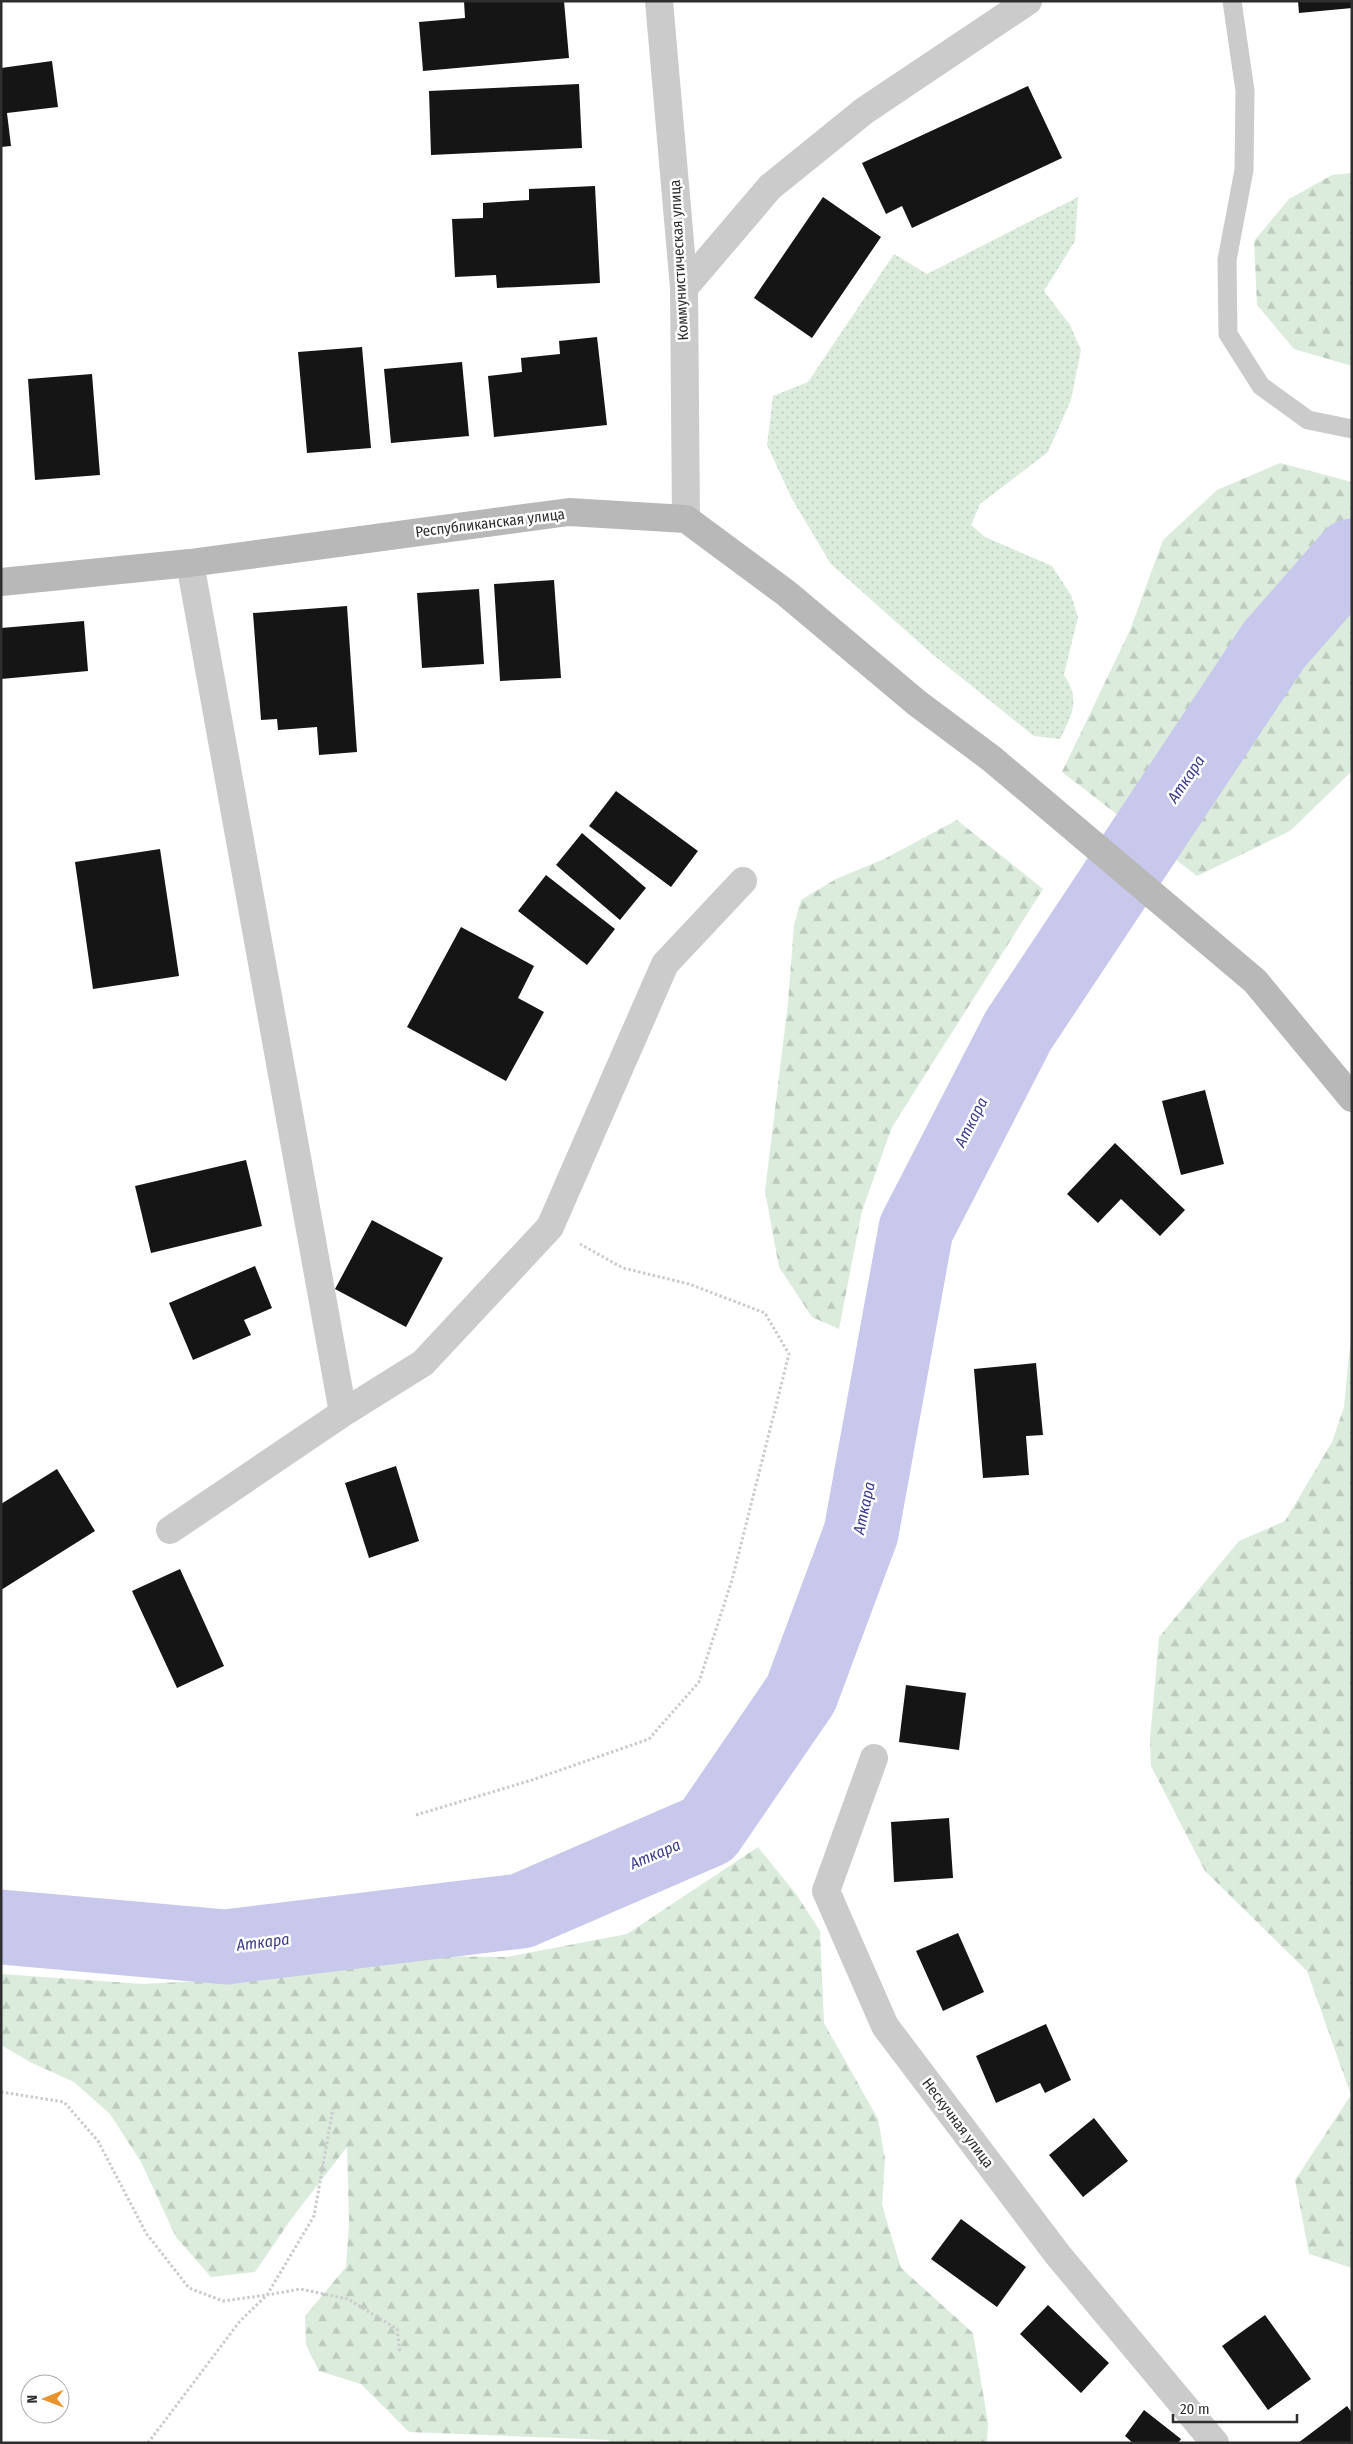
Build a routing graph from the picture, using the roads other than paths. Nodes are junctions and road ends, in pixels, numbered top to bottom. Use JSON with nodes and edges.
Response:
{"nodes":[{"id":1,"x":659,"y":1,"type":"edge"},
{"id":2,"x":1028,"y":1,"type":"edge"},
{"id":3,"x":1232,"y":1,"type":"edge"},
{"id":4,"x":684,"y":288,"type":"junction"},
{"id":5,"x":1352,"y":428,"type":"edge"},
{"id":6,"x":686,"y":519,"type":"junction"},
{"id":7,"x":190,"y":563,"type":"junction"},
{"id":8,"x":1,"y":582,"type":"edge"},
{"id":9,"x":743,"y":881,"type":"dead end"},
{"id":10,"x":1352,"y":1098,"type":"edge"},
{"id":11,"x":343,"y":1413,"type":"junction"},
{"id":12,"x":170,"y":1530,"type":"dead end"},
{"id":13,"x":874,"y":1758,"type":"dead end"},
{"id":14,"x":1215,"y":2443,"type":"edge"}],
"edges":[{"from":1,"to":4,"type":"street","name":"Коммунистическая улица"},
{"from":2,"to":4,"type":"street"},
{"from":3,"to":5,"type":"lane"},
{"from":4,"to":6,"type":"street","name":"Коммунистическая улица"},
{"from":6,"to":7,"type":"street","name":"Республиканская улица"},
{"from":6,"to":10,"type":"street"},
{"from":7,"to":8,"type":"street","name":"Республиканская улица"},
{"from":7,"to":11,"type":"street"},
{"from":9,"to":11,"type":"street"},
{"from":11,"to":12,"type":"street"},
{"from":13,"to":14,"type":"street","name":"Нескучная улица"}]}
